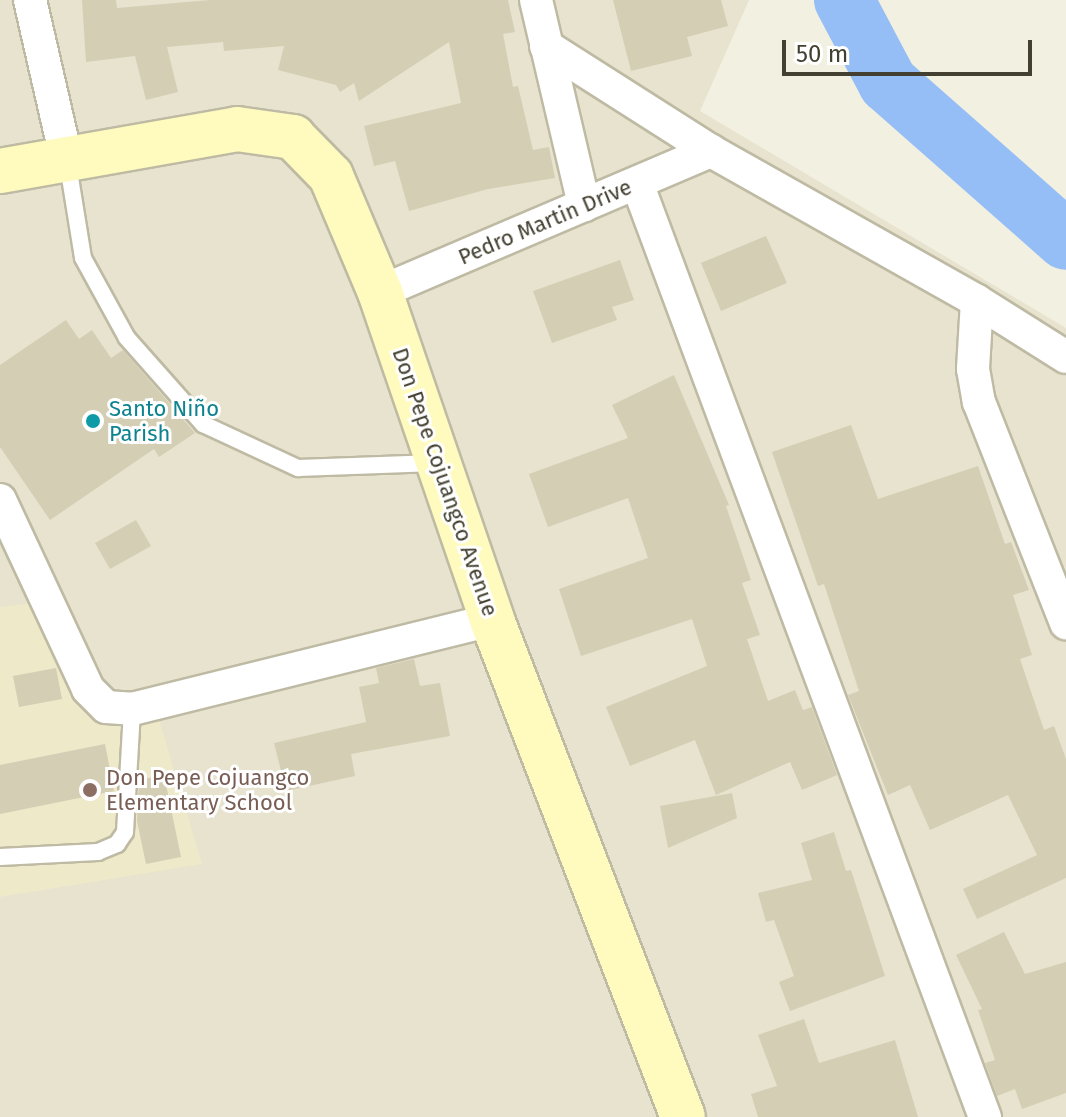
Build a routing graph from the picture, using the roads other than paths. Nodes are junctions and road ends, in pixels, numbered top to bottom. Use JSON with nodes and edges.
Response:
{"nodes":[{"id":1,"x":30,"y":0,"type":"edge"},
{"id":2,"x":536,"y":0,"type":"edge"},
{"id":3,"x":546,"y":46,"type":"junction"},
{"id":4,"x":711,"y":151,"type":"junction"},
{"id":5,"x":66,"y":157,"type":"junction"},
{"id":6,"x":0,"y":171,"type":"edge"},
{"id":7,"x":637,"y":183,"type":"junction"},
{"id":8,"x":584,"y":205,"type":"junction"},
{"id":9,"x":380,"y":292,"type":"junction"},
{"id":10,"x":977,"y":301,"type":"junction"},
{"id":11,"x":1066,"y":357,"type":"edge"},
{"id":12,"x":437,"y":463,"type":"junction"},
{"id":13,"x":0,"y":500,"type":"edge"},
{"id":14,"x":492,"y":620,"type":"junction"},
{"id":15,"x":1066,"y":623,"type":"edge"},
{"id":16,"x":132,"y":709,"type":"junction"},
{"id":17,"x":0,"y":857,"type":"edge"},
{"id":18,"x":683,"y":1117,"type":"edge"},
{"id":19,"x":985,"y":1117,"type":"edge"}],
"edges":[{"from":1,"to":5,"type":"street"},
{"from":2,"to":3,"type":"street"},
{"from":3,"to":4,"type":"street"},
{"from":3,"to":8,"type":"street"},
{"from":4,"to":7,"type":"street","name":"Pedro Martin Drive"},
{"from":4,"to":10,"type":"street"},
{"from":5,"to":6,"type":"street","name":"Don Pepe Cojuangco Avenue"},
{"from":5,"to":9,"type":"street","name":"Don Pepe Cojuangco Avenue"},
{"from":5,"to":12,"type":"lane"},
{"from":7,"to":8,"type":"street","name":"Pedro Martin Drive"},
{"from":7,"to":19,"type":"street"},
{"from":8,"to":9,"type":"street","name":"Pedro Martin Drive"},
{"from":9,"to":12,"type":"street","name":"Don Pepe Cojuangco Avenue"},
{"from":10,"to":11,"type":"street"},
{"from":10,"to":15,"type":"street"},
{"from":12,"to":14,"type":"street","name":"Don Pepe Cojuangco Avenue"},
{"from":13,"to":16,"type":"street"},
{"from":14,"to":16,"type":"street"},
{"from":14,"to":18,"type":"street","name":"Don Pepe Cojuangco Avenue"},
{"from":16,"to":17,"type":"lane"}]}
